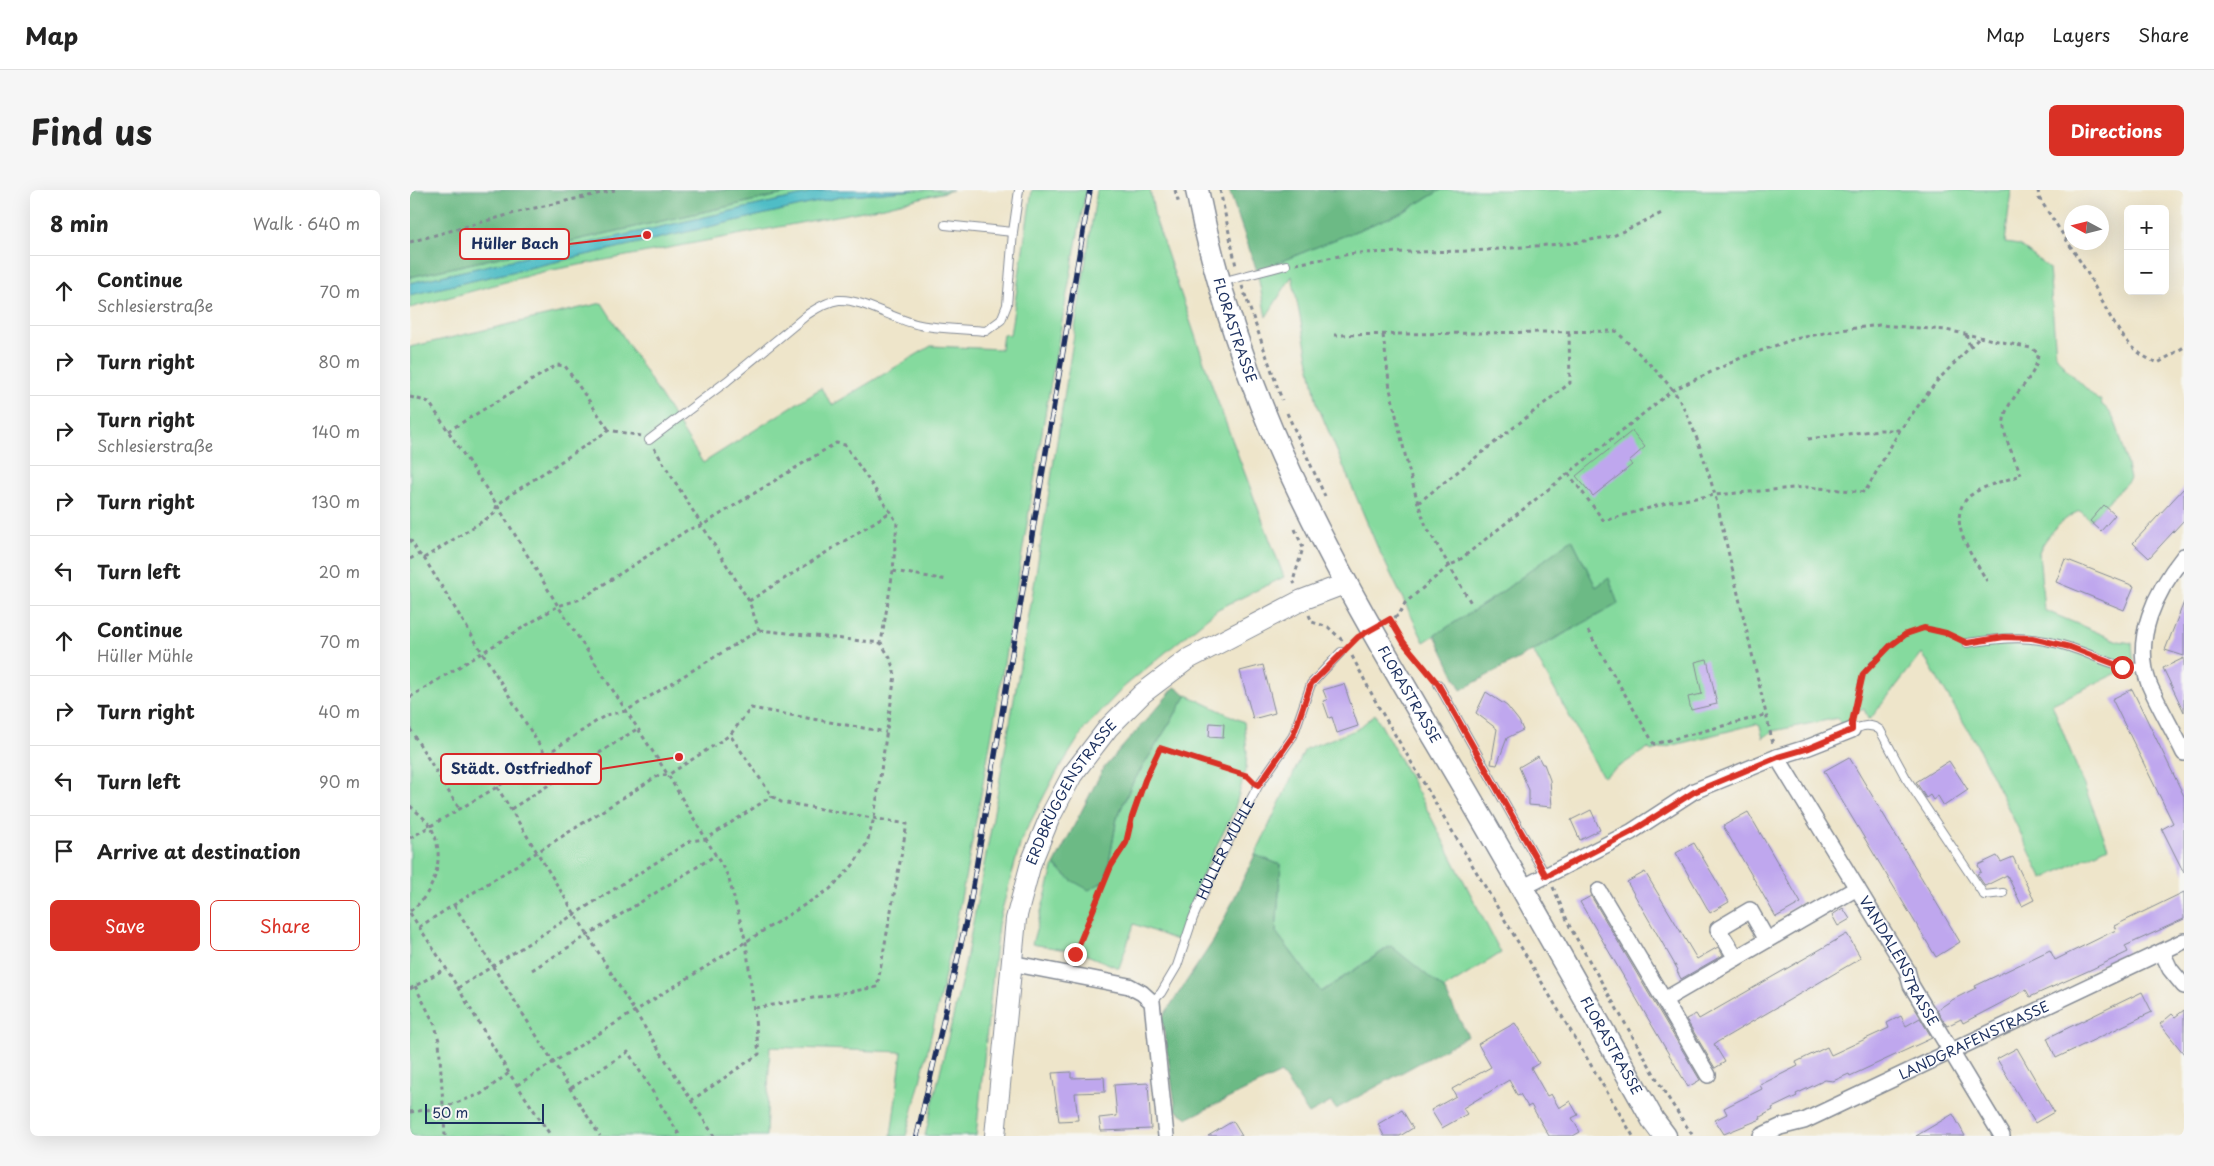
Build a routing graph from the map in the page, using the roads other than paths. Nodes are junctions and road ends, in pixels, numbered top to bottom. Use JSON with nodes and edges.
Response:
{"nodes":[{"id":1,"x":1019,"y":190,"type":"edge"},
{"id":2,"x":1197,"y":190,"type":"edge"},
{"id":3,"x":945,"y":225,"type":"dead end"},
{"id":4,"x":1012,"y":232,"type":"junction"},
{"id":5,"x":1286,"y":265,"type":"road end"},
{"id":6,"x":1229,"y":280,"type":"junction"},
{"id":7,"x":649,"y":440,"type":"road end"},
{"id":8,"x":2184,"y":556,"type":"edge"},
{"id":9,"x":1346,"y":583,"type":"junction"},
{"id":10,"x":1967,"y":643,"type":"road end"},
{"id":11,"x":1341,"y":652,"type":"dead end"},
{"id":12,"x":2146,"y":668,"type":"junction"},
{"id":13,"x":1438,"y":684,"type":"road end"},
{"id":14,"x":1852,"y":730,"type":"joint"},
{"id":15,"x":2184,"y":753,"type":"edge"},
{"id":16,"x":1778,"y":757,"type":"junction"},
{"id":17,"x":1546,"y":876,"type":"junction"},
{"id":18,"x":1522,"y":888,"type":"junction"},
{"id":19,"x":1857,"y":888,"type":"junction"},
{"id":20,"x":1599,"y":891,"type":"dead end"},
{"id":21,"x":2004,"y":893,"type":"dead end"},
{"id":22,"x":1767,"y":940,"type":"junction"},
{"id":23,"x":2184,"y":941,"type":"edge"},
{"id":24,"x":2162,"y":952,"type":"junction"},
{"id":25,"x":1736,"y":958,"type":"junction"},
{"id":26,"x":1011,"y":963,"type":"junction"},
{"id":27,"x":2184,"y":986,"type":"edge"},
{"id":28,"x":1664,"y":1000,"type":"junction"},
{"id":29,"x":1152,"y":1002,"type":"junction"},
{"id":30,"x":1950,"y":1052,"type":"junction"},
{"id":31,"x":1708,"y":1075,"type":"dead end"},
{"id":32,"x":1659,"y":1131,"type":"edge"},
{"id":33,"x":996,"y":1136,"type":"edge"},
{"id":34,"x":1166,"y":1136,"type":"edge"},
{"id":35,"x":1761,"y":1136,"type":"edge"},
{"id":36,"x":2002,"y":1136,"type":"edge"}],
"edges":[{"from":1,"to":4,"type":"lane"},
{"from":2,"to":6,"type":"main road","name":"FLORASTRASSE"},
{"from":3,"to":4,"type":"lane"},
{"from":4,"to":7,"type":"lane"},
{"from":5,"to":6,"type":"lane"},
{"from":6,"to":9,"type":"main road","name":"FLORASTRASSE"},
{"from":8,"to":12,"type":"street"},
{"from":9,"to":18,"type":"main road","name":"FLORASTRASSE"},
{"from":9,"to":26,"type":"street","name":"ERDBRÜGGENSTRASSE"},
{"from":10,"to":12,"type":"lane"},
{"from":11,"to":29,"type":"lane","name":"HÜLLER MÜHLE"},
{"from":12,"to":15,"type":"street"},
{"from":13,"to":17,"type":"lane"},
{"from":14,"to":16,"type":"street"},
{"from":14,"to":21,"type":"lane"},
{"from":16,"to":17,"type":"street"},
{"from":16,"to":19,"type":"street","name":"VANDALENSTRASSE"},
{"from":17,"to":18,"type":"street"},
{"from":18,"to":32,"type":"main road","name":"FLORASTRASSE"},
{"from":19,"to":22,"type":"street","name":"VANDALENSTRASSE"},
{"from":19,"to":30,"type":"street","name":"VANDALENSTRASSE"},
{"from":20,"to":28,"type":"street"},
{"from":22,"to":25,"type":"street","name":"VANDALENSTRASSE"},
{"from":22,"to":25,"type":"street"},
{"from":23,"to":24,"type":"street","name":"LANDGRAFENSTRASSE"},
{"from":24,"to":27,"type":"street"},
{"from":24,"to":30,"type":"street","name":"LANDGRAFENSTRASSE"},
{"from":25,"to":28,"type":"street","name":"VANDALENSTRASSE"},
{"from":26,"to":29,"type":"street"},
{"from":26,"to":33,"type":"street","name":"ERDBRÜGGENSTRASSE"},
{"from":28,"to":31,"type":"street"},
{"from":29,"to":34,"type":"street"},
{"from":30,"to":35,"type":"street","name":"LANDGRAFENSTRASSE"},
{"from":30,"to":36,"type":"street","name":"VANDALENSTRASSE"}]}
